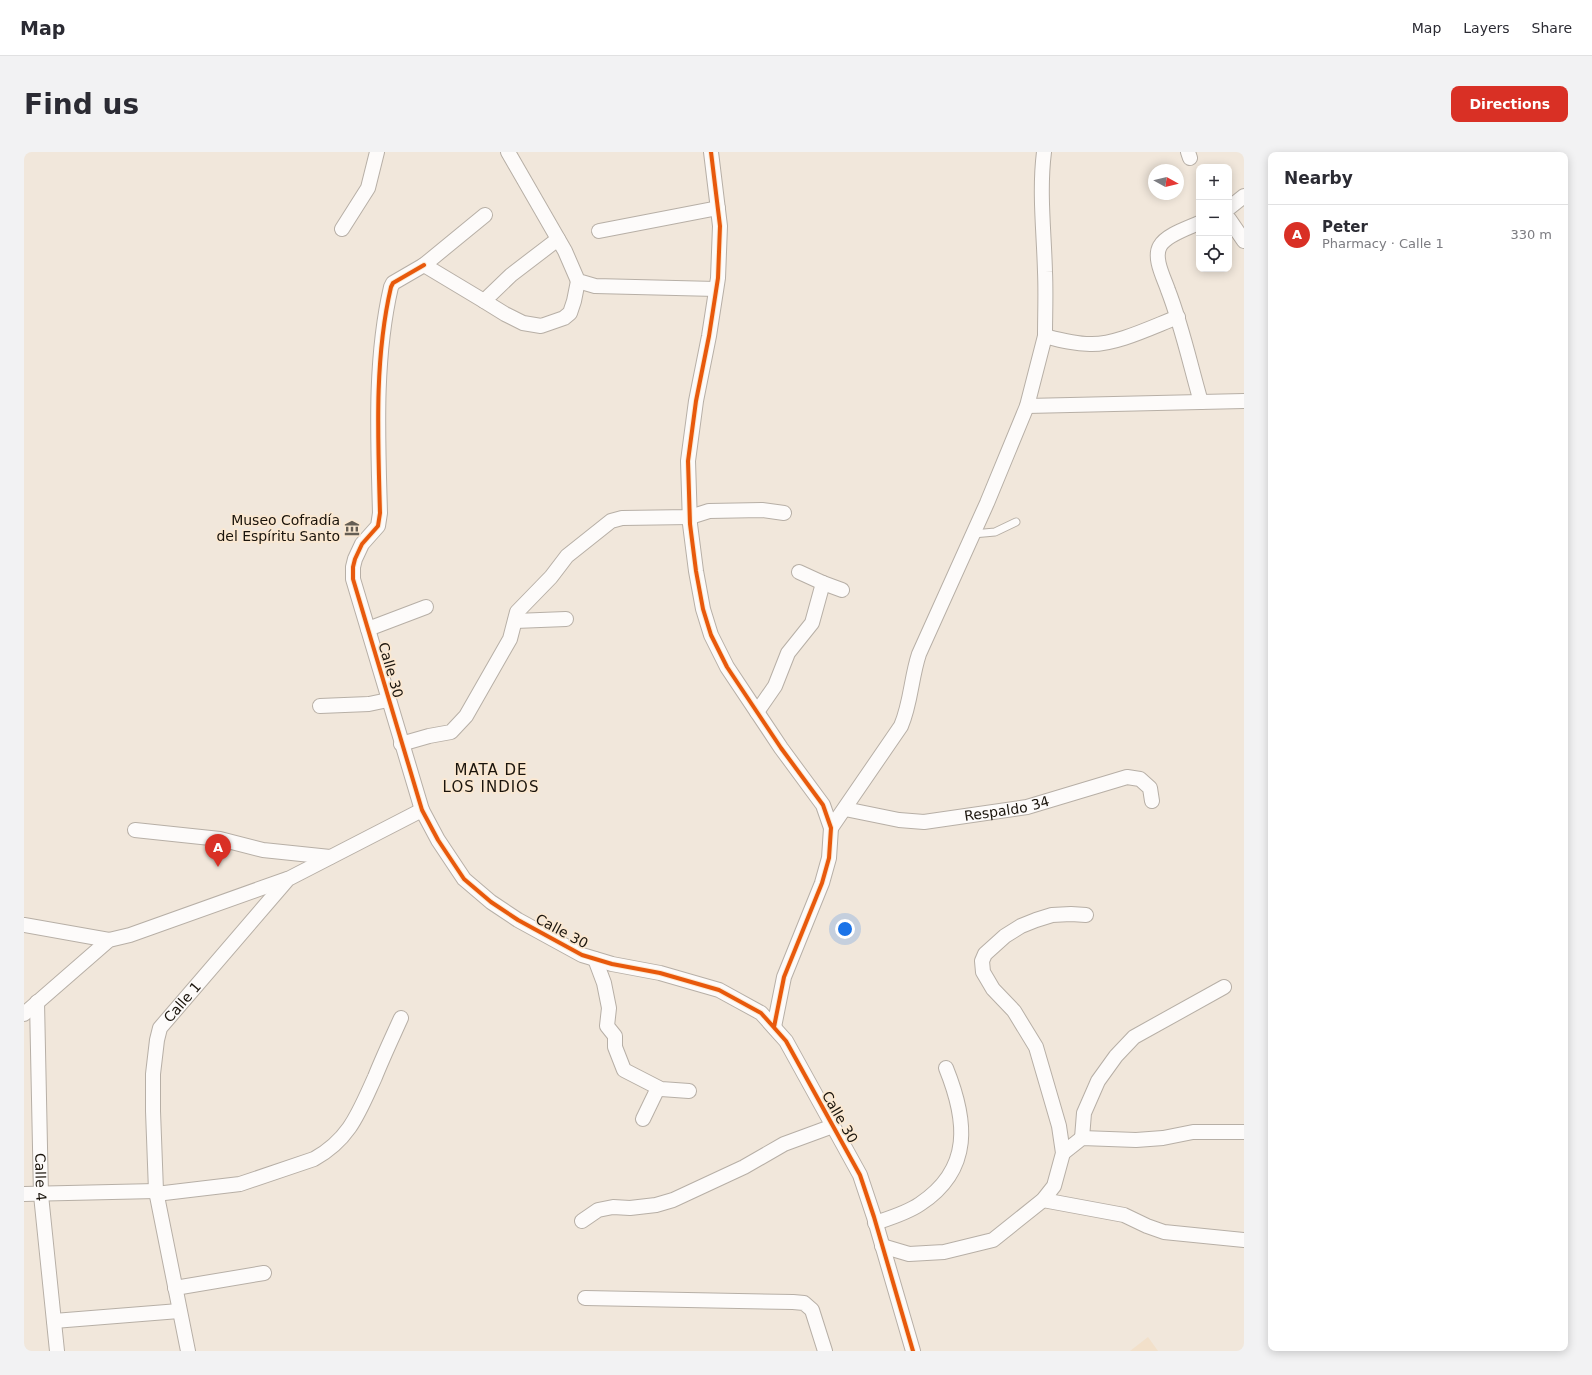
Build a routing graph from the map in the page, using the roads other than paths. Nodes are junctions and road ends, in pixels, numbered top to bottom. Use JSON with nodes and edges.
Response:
{"nodes":[{"id":1,"x":377,"y":152,"type":"edge"},
{"id":2,"x":508,"y":152,"type":"edge"},
{"id":3,"x":711,"y":152,"type":"edge"},
{"id":4,"x":1044,"y":152,"type":"edge"},
{"id":5,"x":1244,"y":196,"type":"edge"},
{"id":6,"x":1232,"y":206,"type":"edge"},
{"id":7,"x":718,"y":208,"type":"junction"},
{"id":8,"x":485,"y":215,"type":"dead end"},
{"id":9,"x":1232,"y":223,"type":"edge"},
{"id":10,"x":1196,"y":224,"type":"edge"},
{"id":11,"x":342,"y":229,"type":"dead end"},
{"id":12,"x":599,"y":231,"type":"dead end"},
{"id":13,"x":558,"y":239,"type":"junction"},
{"id":14,"x":1244,"y":240,"type":"edge"},
{"id":15,"x":424,"y":265,"type":"junction"},
{"id":16,"x":578,"y":281,"type":"junction"},
{"id":17,"x":716,"y":289,"type":"junction"},
{"id":18,"x":484,"y":301,"type":"junction"},
{"id":19,"x":1178,"y":317,"type":"junction"},
{"id":20,"x":1044,"y":336,"type":"junction"},
{"id":21,"x":1244,"y":401,"type":"edge"},
{"id":22,"x":1201,"y":402,"type":"junction"},
{"id":23,"x":1027,"y":406,"type":"junction"},
{"id":24,"x":784,"y":513,"type":"dead end"},
{"id":25,"x":690,"y":517,"type":"junction"},
{"id":26,"x":1016,"y":522,"type":"dead end"},
{"id":27,"x":973,"y":534,"type":"junction"},
{"id":28,"x":799,"y":572,"type":"dead end"},
{"id":29,"x":823,"y":584,"type":"junction"},
{"id":30,"x":842,"y":590,"type":"dead end"},
{"id":31,"x":426,"y":607,"type":"dead end"},
{"id":32,"x":566,"y":619,"type":"dead end"},
{"id":33,"x":515,"y":621,"type":"junction"},
{"id":34,"x":368,"y":629,"type":"junction"},
{"id":35,"x":388,"y":700,"type":"junction"},
{"id":36,"x":320,"y":706,"type":"dead end"},
{"id":37,"x":757,"y":712,"type":"junction"},
{"id":38,"x":401,"y":744,"type":"junction"},
{"id":39,"x":1152,"y":800,"type":"dead end"},
{"id":40,"x":845,"y":809,"type":"junction"},
{"id":41,"x":422,"y":810,"type":"junction"},
{"id":42,"x":831,"y":828,"type":"junction"},
{"id":43,"x":135,"y":830,"type":"dead end"},
{"id":44,"x":330,"y":858,"type":"junction"},
{"id":45,"x":288,"y":879,"type":"junction"},
{"id":46,"x":1086,"y":915,"type":"dead end"},
{"id":47,"x":24,"y":925,"type":"edge"},
{"id":48,"x":109,"y":940,"type":"junction"},
{"id":49,"x":596,"y":959,"type":"junction"},
{"id":50,"x":1224,"y":987,"type":"dead end"},
{"id":51,"x":37,"y":1002,"type":"junction"},
{"id":52,"x":24,"y":1014,"type":"edge"},
{"id":53,"x":401,"y":1018,"type":"dead end"},
{"id":54,"x":774,"y":1027,"type":"junction"},
{"id":55,"x":946,"y":1068,"type":"dead end"},
{"id":56,"x":658,"y":1088,"type":"junction"},
{"id":57,"x":689,"y":1091,"type":"dead end"},
{"id":58,"x":644,"y":1119,"type":"dead end"},
{"id":59,"x":833,"y":1126,"type":"junction"},
{"id":60,"x":1244,"y":1132,"type":"edge"},
{"id":61,"x":1082,"y":1138,"type":"junction"},
{"id":62,"x":1063,"y":1153,"type":"junction"},
{"id":63,"x":156,"y":1192,"type":"junction"},
{"id":64,"x":24,"y":1194,"type":"edge"},
{"id":65,"x":41,"y":1195,"type":"junction"},
{"id":66,"x":1043,"y":1200,"type":"junction"},
{"id":67,"x":582,"y":1221,"type":"dead end"},
{"id":68,"x":876,"y":1223,"type":"junction"},
{"id":69,"x":1244,"y":1240,"type":"edge"},
{"id":70,"x":882,"y":1246,"type":"junction"},
{"id":71,"x":264,"y":1273,"type":"dead end"},
{"id":72,"x":175,"y":1288,"type":"junction"},
{"id":73,"x":586,"y":1298,"type":"dead end"},
{"id":74,"x":179,"y":1311,"type":"junction"},
{"id":75,"x":54,"y":1321,"type":"junction"},
{"id":76,"x":57,"y":1351,"type":"edge"},
{"id":77,"x":188,"y":1351,"type":"edge"},
{"id":78,"x":825,"y":1351,"type":"edge"},
{"id":79,"x":914,"y":1351,"type":"edge"}],
"edges":[{"from":1,"to":11,"type":"street"},
{"from":2,"to":13,"type":"street"},
{"from":3,"to":7,"type":"street"},
{"from":4,"to":20,"type":"street"},
{"from":5,"to":6,"type":"street"},
{"from":7,"to":12,"type":"street"},
{"from":7,"to":17,"type":"street"},
{"from":8,"to":15,"type":"street","name":"Calle 30"},
{"from":9,"to":14,"type":"street"},
{"from":10,"to":19,"type":"street"},
{"from":13,"to":16,"type":"street"},
{"from":13,"to":18,"type":"street"},
{"from":15,"to":18,"type":"street"},
{"from":15,"to":34,"type":"street","name":"Calle 30"},
{"from":16,"to":17,"type":"street"},
{"from":16,"to":18,"type":"street"},
{"from":17,"to":25,"type":"street"},
{"from":19,"to":20,"type":"street"},
{"from":19,"to":22,"type":"street"},
{"from":20,"to":23,"type":"street"},
{"from":21,"to":22,"type":"street"},
{"from":22,"to":23,"type":"street"},
{"from":23,"to":27,"type":"street"},
{"from":24,"to":25,"type":"street"},
{"from":25,"to":33,"type":"street"},
{"from":25,"to":37,"type":"street"},
{"from":26,"to":27,"type":"lane"},
{"from":27,"to":40,"type":"street"},
{"from":28,"to":29,"type":"street"},
{"from":29,"to":30,"type":"street"},
{"from":29,"to":37,"type":"street"},
{"from":31,"to":34,"type":"street"},
{"from":32,"to":33,"type":"street"},
{"from":33,"to":38,"type":"street"},
{"from":34,"to":35,"type":"street","name":"Calle 30"},
{"from":35,"to":36,"type":"street"},
{"from":35,"to":38,"type":"street","name":"Calle 30"},
{"from":37,"to":42,"type":"street"},
{"from":38,"to":41,"type":"street","name":"Calle 30"},
{"from":39,"to":40,"type":"street","name":"Respaldo 34"},
{"from":40,"to":42,"type":"street"},
{"from":41,"to":44,"type":"street","name":"Calle 1"},
{"from":41,"to":49,"type":"street","name":"Calle 30"},
{"from":42,"to":54,"type":"street"},
{"from":43,"to":44,"type":"street"},
{"from":44,"to":45,"type":"street","name":"Calle 1"},
{"from":45,"to":48,"type":"street"},
{"from":45,"to":63,"type":"street","name":"Calle 1"},
{"from":46,"to":62,"type":"street"},
{"from":47,"to":48,"type":"street"},
{"from":48,"to":51,"type":"street"},
{"from":49,"to":54,"type":"street","name":"Calle 30"},
{"from":49,"to":56,"type":"street"},
{"from":50,"to":61,"type":"street"},
{"from":51,"to":52,"type":"street"},
{"from":51,"to":65,"type":"street","name":"Calle 4"},
{"from":53,"to":63,"type":"street"},
{"from":54,"to":59,"type":"street","name":"Calle 30"},
{"from":55,"to":68,"type":"street"},
{"from":56,"to":57,"type":"street"},
{"from":56,"to":58,"type":"street"},
{"from":59,"to":67,"type":"street"},
{"from":59,"to":68,"type":"street","name":"Calle 30"},
{"from":60,"to":61,"type":"street"},
{"from":61,"to":62,"type":"street"},
{"from":62,"to":66,"type":"street"},
{"from":63,"to":65,"type":"street"},
{"from":63,"to":72,"type":"street","name":"Calle 1"},
{"from":64,"to":65,"type":"street"},
{"from":65,"to":75,"type":"street","name":"Calle 4"},
{"from":66,"to":69,"type":"street"},
{"from":66,"to":70,"type":"street"},
{"from":68,"to":70,"type":"street","name":"Calle 30"},
{"from":70,"to":79,"type":"street","name":"Calle 30"},
{"from":71,"to":72,"type":"street"},
{"from":72,"to":74,"type":"street","name":"Calle 1"},
{"from":73,"to":78,"type":"street"},
{"from":74,"to":75,"type":"street"},
{"from":74,"to":77,"type":"street","name":"Calle 1"},
{"from":75,"to":76,"type":"street","name":"Calle 4"}]}
